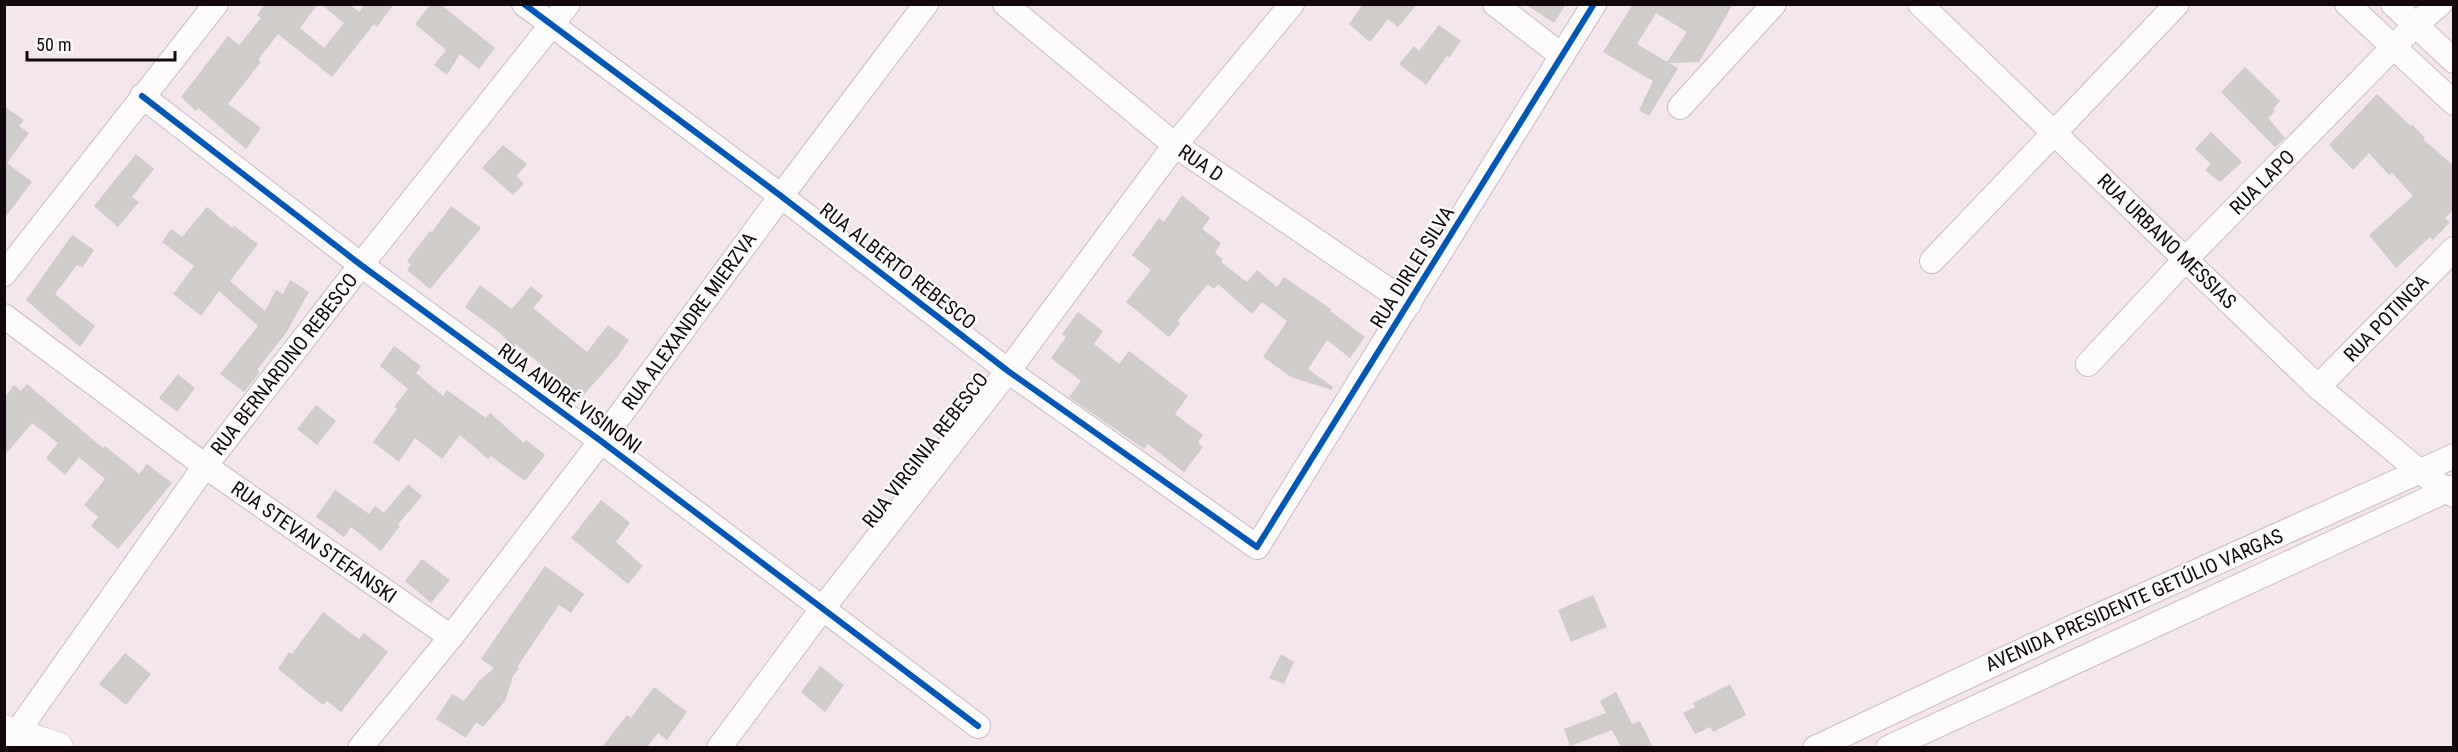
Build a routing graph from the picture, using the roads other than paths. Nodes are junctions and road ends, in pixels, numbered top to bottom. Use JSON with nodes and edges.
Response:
{"nodes":[{"id":1,"x":216,"y":4,"type":"edge"},
{"id":2,"x":524,"y":4,"type":"edge"},
{"id":3,"x":568,"y":4,"type":"edge"},
{"id":4,"x":926,"y":4,"type":"edge"},
{"id":5,"x":1005,"y":4,"type":"edge"},
{"id":6,"x":1292,"y":4,"type":"edge"},
{"id":7,"x":1495,"y":4,"type":"edge"},
{"id":8,"x":1594,"y":4,"type":"edge"},
{"id":9,"x":1774,"y":4,"type":"edge"},
{"id":10,"x":1920,"y":4,"type":"edge"},
{"id":11,"x":2177,"y":4,"type":"edge"},
{"id":12,"x":2347,"y":4,"type":"edge"},
{"id":13,"x":2393,"y":4,"type":"edge"},
{"id":14,"x":2440,"y":4,"type":"edge"},
{"id":15,"x":2415,"y":25,"type":"junction"},
{"id":16,"x":551,"y":26,"type":"junction"},
{"id":17,"x":2393,"y":48,"type":"junction"},
{"id":18,"x":1562,"y":56,"type":"junction"},
{"id":19,"x":2454,"y":61,"type":"edge"},
{"id":20,"x":142,"y":96,"type":"junction"},
{"id":21,"x":2454,"y":103,"type":"edge"},
{"id":22,"x":1680,"y":107,"type":"dead end"},
{"id":23,"x":2054,"y":131,"type":"junction"},
{"id":24,"x":1175,"y":145,"type":"junction"},
{"id":25,"x":781,"y":196,"type":"junction"},
{"id":26,"x":2454,"y":249,"type":"edge"},
{"id":27,"x":2186,"y":259,"type":"junction"},
{"id":28,"x":1932,"y":261,"type":"dead end"},
{"id":29,"x":361,"y":265,"type":"junction"},
{"id":30,"x":4,"y":274,"type":"edge"},
{"id":31,"x":1409,"y":304,"type":"junction"},
{"id":32,"x":4,"y":316,"type":"edge"},
{"id":33,"x":2088,"y":364,"type":"dead end"},
{"id":34,"x":1008,"y":371,"type":"junction"},
{"id":35,"x":2318,"y":387,"type":"junction"},
{"id":36,"x":601,"y":441,"type":"junction"},
{"id":37,"x":2454,"y":456,"type":"edge"},
{"id":38,"x":205,"y":466,"type":"junction"},
{"id":39,"x":2419,"y":471,"type":"junction"},
{"id":40,"x":2451,"y":491,"type":"edge"},
{"id":41,"x":1257,"y":547,"type":"joint"},
{"id":42,"x":822,"y":609,"type":"junction"},
{"id":43,"x":451,"y":637,"type":"junction"},
{"id":44,"x":978,"y":726,"type":"dead end"},
{"id":45,"x":10,"y":733,"type":"edge"},
{"id":46,"x":57,"y":747,"type":"edge"},
{"id":47,"x":360,"y":747,"type":"edge"},
{"id":48,"x":719,"y":747,"type":"edge"},
{"id":49,"x":1815,"y":747,"type":"edge"},
{"id":50,"x":1888,"y":747,"type":"edge"}],
"edges":[{"from":1,"to":20,"type":"street"},
{"from":2,"to":16,"type":"street","name":"RUA ALBERTO REBESCO"},
{"from":3,"to":16,"type":"street","name":"RUA BERNARDINO REBESCO"},
{"from":4,"to":25,"type":"street","name":"RUA ALEXANDRE MIERZVA"},
{"from":5,"to":24,"type":"street","name":"RUA D"},
{"from":6,"to":24,"type":"street","name":"RUA VIRGINIA REBESCO"},
{"from":7,"to":18,"type":"street"},
{"from":8,"to":18,"type":"street","name":"RUA DIRLEI SILVA"},
{"from":9,"to":22,"type":"street"},
{"from":10,"to":23,"type":"street","name":"RUA URBANO MESSIAS"},
{"from":11,"to":23,"type":"street"},
{"from":12,"to":17,"type":"street"},
{"from":13,"to":15,"type":"street"},
{"from":14,"to":15,"type":"street","name":"RUA LAPO"},
{"from":15,"to":17,"type":"street","name":"RUA LAPO"},
{"from":15,"to":19,"type":"street"},
{"from":16,"to":25,"type":"street","name":"RUA ALBERTO REBESCO"},
{"from":16,"to":29,"type":"street","name":"RUA BERNARDINO REBESCO"},
{"from":17,"to":21,"type":"street"},
{"from":17,"to":27,"type":"street","name":"RUA LAPO"},
{"from":18,"to":31,"type":"street","name":"RUA DIRLEI SILVA"},
{"from":20,"to":29,"type":"street","name":"RUA ANDRÉ VISINONI"},
{"from":20,"to":30,"type":"street"},
{"from":23,"to":27,"type":"street","name":"RUA URBANO MESSIAS"},
{"from":23,"to":28,"type":"street"},
{"from":24,"to":31,"type":"street","name":"RUA D"},
{"from":24,"to":34,"type":"street","name":"RUA VIRGINIA REBESCO"},
{"from":25,"to":34,"type":"street","name":"RUA ALBERTO REBESCO"},
{"from":25,"to":36,"type":"street","name":"RUA ALEXANDRE MIERZVA"},
{"from":26,"to":35,"type":"street","name":"RUA POTINGA"},
{"from":27,"to":33,"type":"street","name":"RUA LAPO"},
{"from":27,"to":35,"type":"street","name":"RUA URBANO MESSIAS"},
{"from":29,"to":36,"type":"street","name":"RUA ANDRÉ VISINONI"},
{"from":29,"to":38,"type":"street","name":"RUA BERNARDINO REBESCO"},
{"from":31,"to":41,"type":"street","name":"RUA DIRLEI SILVA"},
{"from":32,"to":38,"type":"street","name":"RUA STEVAN STEFANSKI"},
{"from":34,"to":41,"type":"street","name":"RUA ALBERTO REBESCO"},
{"from":34,"to":42,"type":"street","name":"RUA VIRGINIA REBESCO"},
{"from":35,"to":39,"type":"street","name":"RUA URBANO MESSIAS"},
{"from":36,"to":42,"type":"street","name":"RUA ANDRÉ VISINONI"},
{"from":36,"to":43,"type":"street","name":"RUA ALEXANDRE MIERZVA"},
{"from":37,"to":39,"type":"street","name":"AVENIDA PRESIDENTE GETÚLIO VARGAS"},
{"from":38,"to":43,"type":"street","name":"RUA STEVAN STEFANSKI"},
{"from":38,"to":45,"type":"street","name":"RUA BERNARDINO REBESCO"},
{"from":39,"to":40,"type":"street","name":"RUA URBANO MESSIAS"},
{"from":39,"to":49,"type":"street","name":"AVENIDA PRESIDENTE GETÚLIO VARGAS"},
{"from":40,"to":50,"type":"street","name":"AVENIDA PRESIDENTE GETÚLIO VARGAS"},
{"from":42,"to":44,"type":"street","name":"RUA ANDRÉ VISINONI"},
{"from":42,"to":48,"type":"street","name":"RUA VIRGINIA REBESCO"},
{"from":43,"to":47,"type":"street","name":"RUA ALEXANDRE MIERZVA"},
{"from":45,"to":46,"type":"main road"}]}
